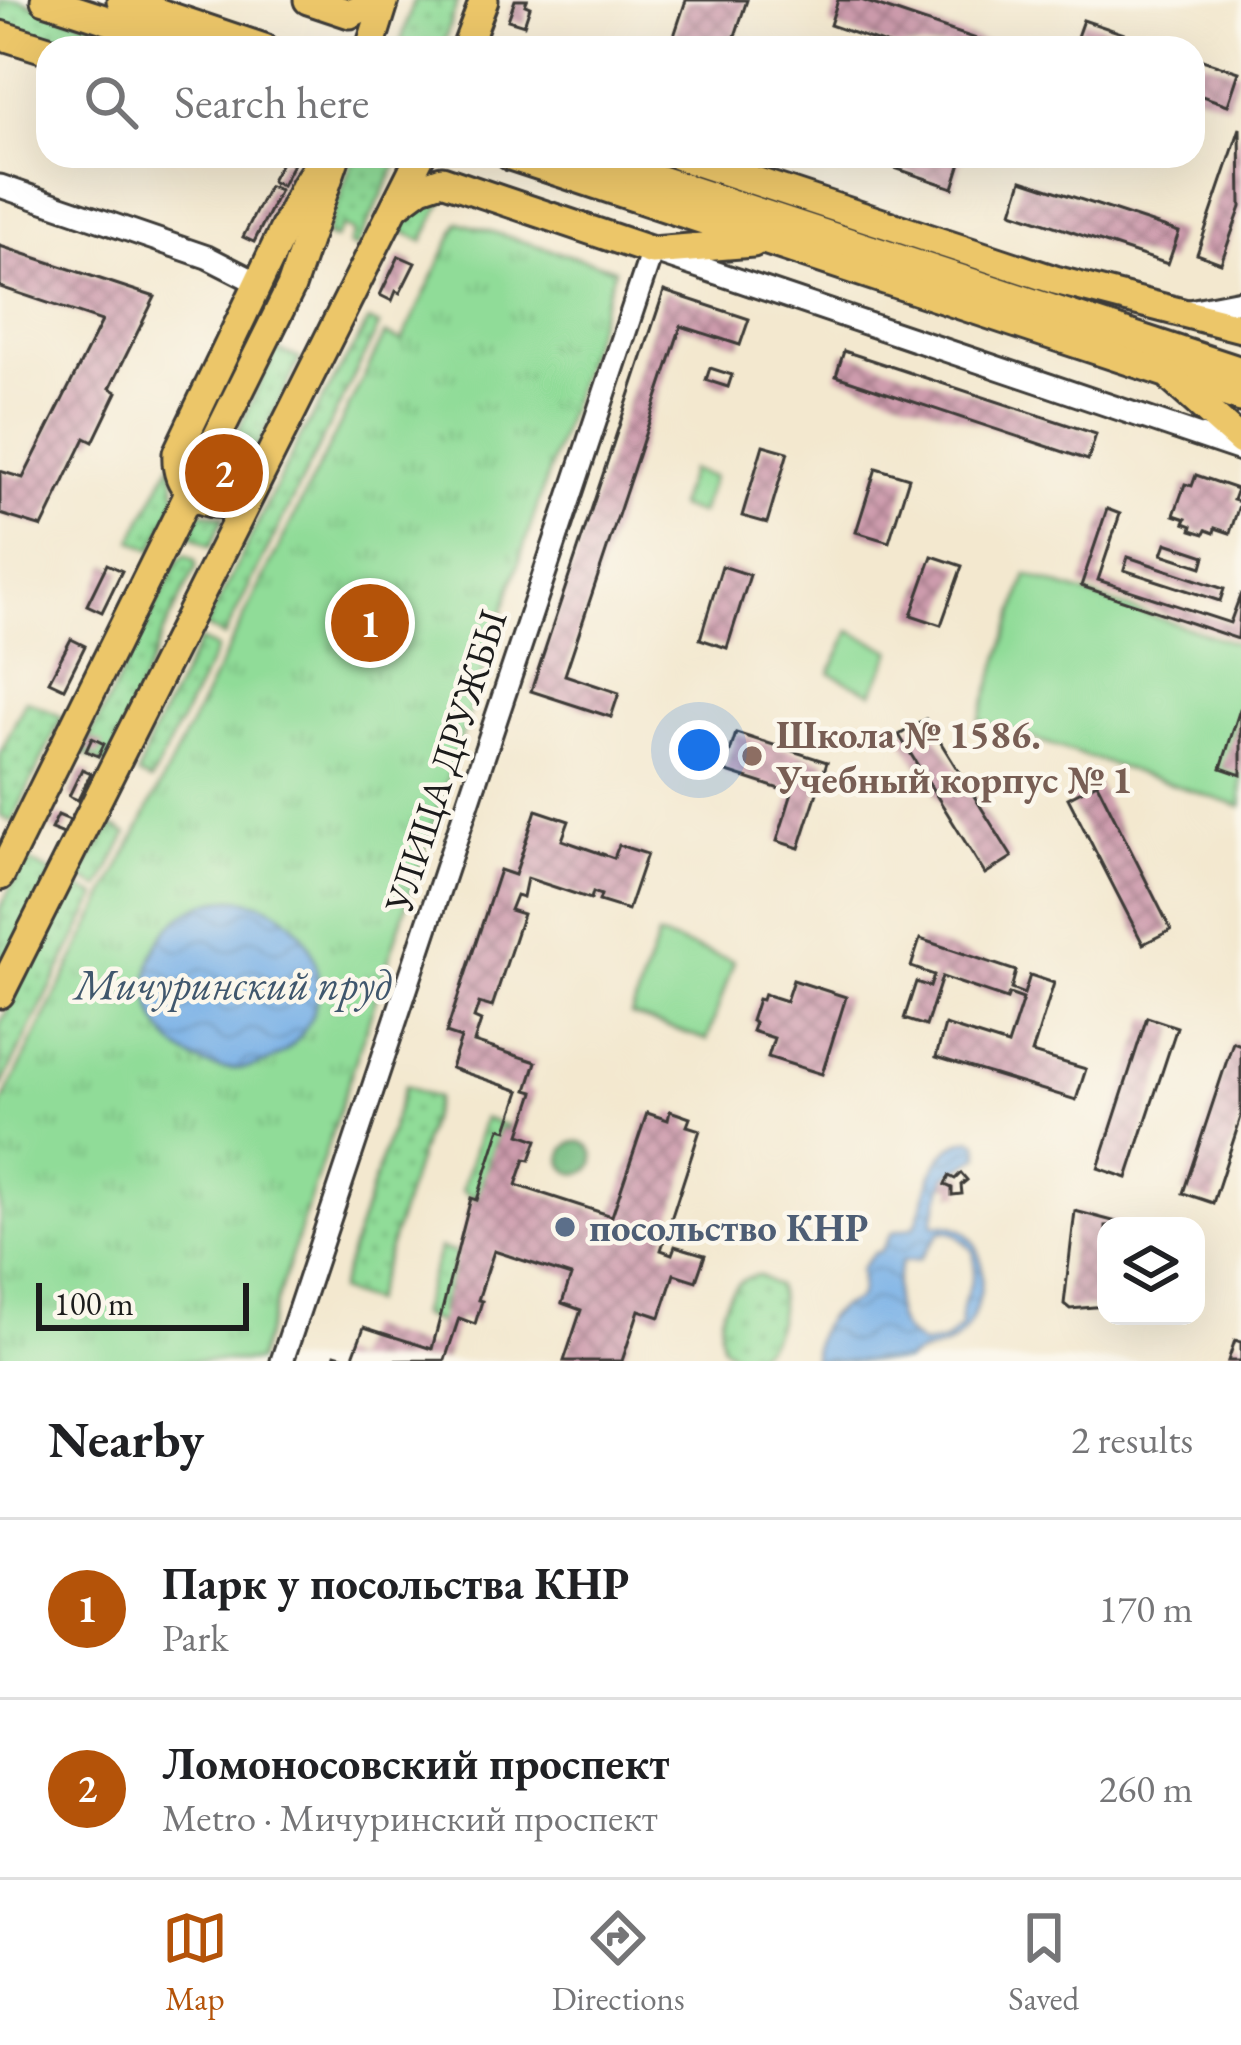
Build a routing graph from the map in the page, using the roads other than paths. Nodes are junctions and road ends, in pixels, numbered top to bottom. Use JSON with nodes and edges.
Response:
{"nodes":[{"id":1,"x":45,"y":0,"type":"edge"},
{"id":2,"x":121,"y":0,"type":"edge"},
{"id":3,"x":308,"y":0,"type":"edge"},
{"id":4,"x":381,"y":0,"type":"edge"},
{"id":5,"x":484,"y":0,"type":"edge"},
{"id":6,"x":0,"y":35,"type":"edge"},
{"id":7,"x":156,"y":36,"type":"edge"},
{"id":8,"x":228,"y":36,"type":"edge"},
{"id":9,"x":373,"y":36,"type":"edge"},
{"id":10,"x":470,"y":36,"type":"edge"},
{"id":11,"x":486,"y":36,"type":"edge"},
{"id":12,"x":36,"y":46,"type":"edge"},
{"id":13,"x":308,"y":168,"type":"edge"},
{"id":14,"x":316,"y":168,"type":"edge"},
{"id":15,"x":332,"y":168,"type":"edge"},
{"id":16,"x":414,"y":168,"type":"edge"},
{"id":17,"x":546,"y":168,"type":"edge"},
{"id":18,"x":625,"y":168,"type":"edge"},
{"id":19,"x":715,"y":168,"type":"edge"},
{"id":20,"x":0,"y":186,"type":"edge"},
{"id":21,"x":304,"y":187,"type":"junction"},
{"id":22,"x":394,"y":208,"type":"junction"},
{"id":23,"x":766,"y":242,"type":"junction"},
{"id":24,"x":652,"y":251,"type":"junction"},
{"id":25,"x":1055,"y":280,"type":"junction"},
{"id":26,"x":258,"y":283,"type":"junction"},
{"id":27,"x":1241,"y":301,"type":"edge"},
{"id":28,"x":1186,"y":311,"type":"junction"},
{"id":29,"x":1241,"y":328,"type":"edge"},
{"id":30,"x":1207,"y":359,"type":"junction"},
{"id":31,"x":1241,"y":371,"type":"edge"},
{"id":32,"x":1167,"y":374,"type":"junction"},
{"id":33,"x":1241,"y":398,"type":"edge"},
{"id":34,"x":1241,"y":446,"type":"edge"},
{"id":35,"x":252,"y":487,"type":"junction"},
{"id":36,"x":190,"y":493,"type":"junction"},
{"id":37,"x":9,"y":838,"type":"edge"},
{"id":38,"x":0,"y":876,"type":"edge"},
{"id":39,"x":0,"y":994,"type":"edge"},
{"id":40,"x":283,"y":1361,"type":"edge"}],
"edges":[{"from":1,"to":7,"type":"main road"},
{"from":2,"to":8,"type":"main road"},
{"from":3,"to":4,"type":"main road"},
{"from":4,"to":9,"type":"main road"},
{"from":5,"to":10,"type":"main road"},
{"from":5,"to":11,"type":"main road"},
{"from":6,"to":12,"type":"main road"},
{"from":13,"to":21,"type":"main road"},
{"from":14,"to":21,"type":"main road"},
{"from":15,"to":36,"type":"main road"},
{"from":16,"to":22,"type":"main road"},
{"from":17,"to":23,"type":"main road"},
{"from":18,"to":30,"type":"main road"},
{"from":19,"to":25,"type":"main road"},
{"from":20,"to":26,"type":"street"},
{"from":21,"to":26,"type":"main road"},
{"from":22,"to":24,"type":"main road"},
{"from":22,"to":35,"type":"main road"},
{"from":23,"to":24,"type":"main road"},
{"from":23,"to":32,"type":"main road"},
{"from":24,"to":34,"type":"street"},
{"from":24,"to":40,"type":"street","name":"УЛИЦА ДРУЖБЫ"},
{"from":25,"to":28,"type":"main road"},
{"from":25,"to":30,"type":"main road"},
{"from":26,"to":36,"type":"main road"},
{"from":27,"to":28,"type":"street"},
{"from":28,"to":29,"type":"main road"},
{"from":30,"to":31,"type":"main road"},
{"from":32,"to":33,"type":"main road"},
{"from":32,"to":34,"type":"main road"},
{"from":35,"to":36,"type":"main road"},
{"from":35,"to":39,"type":"main road"},
{"from":36,"to":37,"type":"main road"},
{"from":37,"to":38,"type":"main road"}]}
